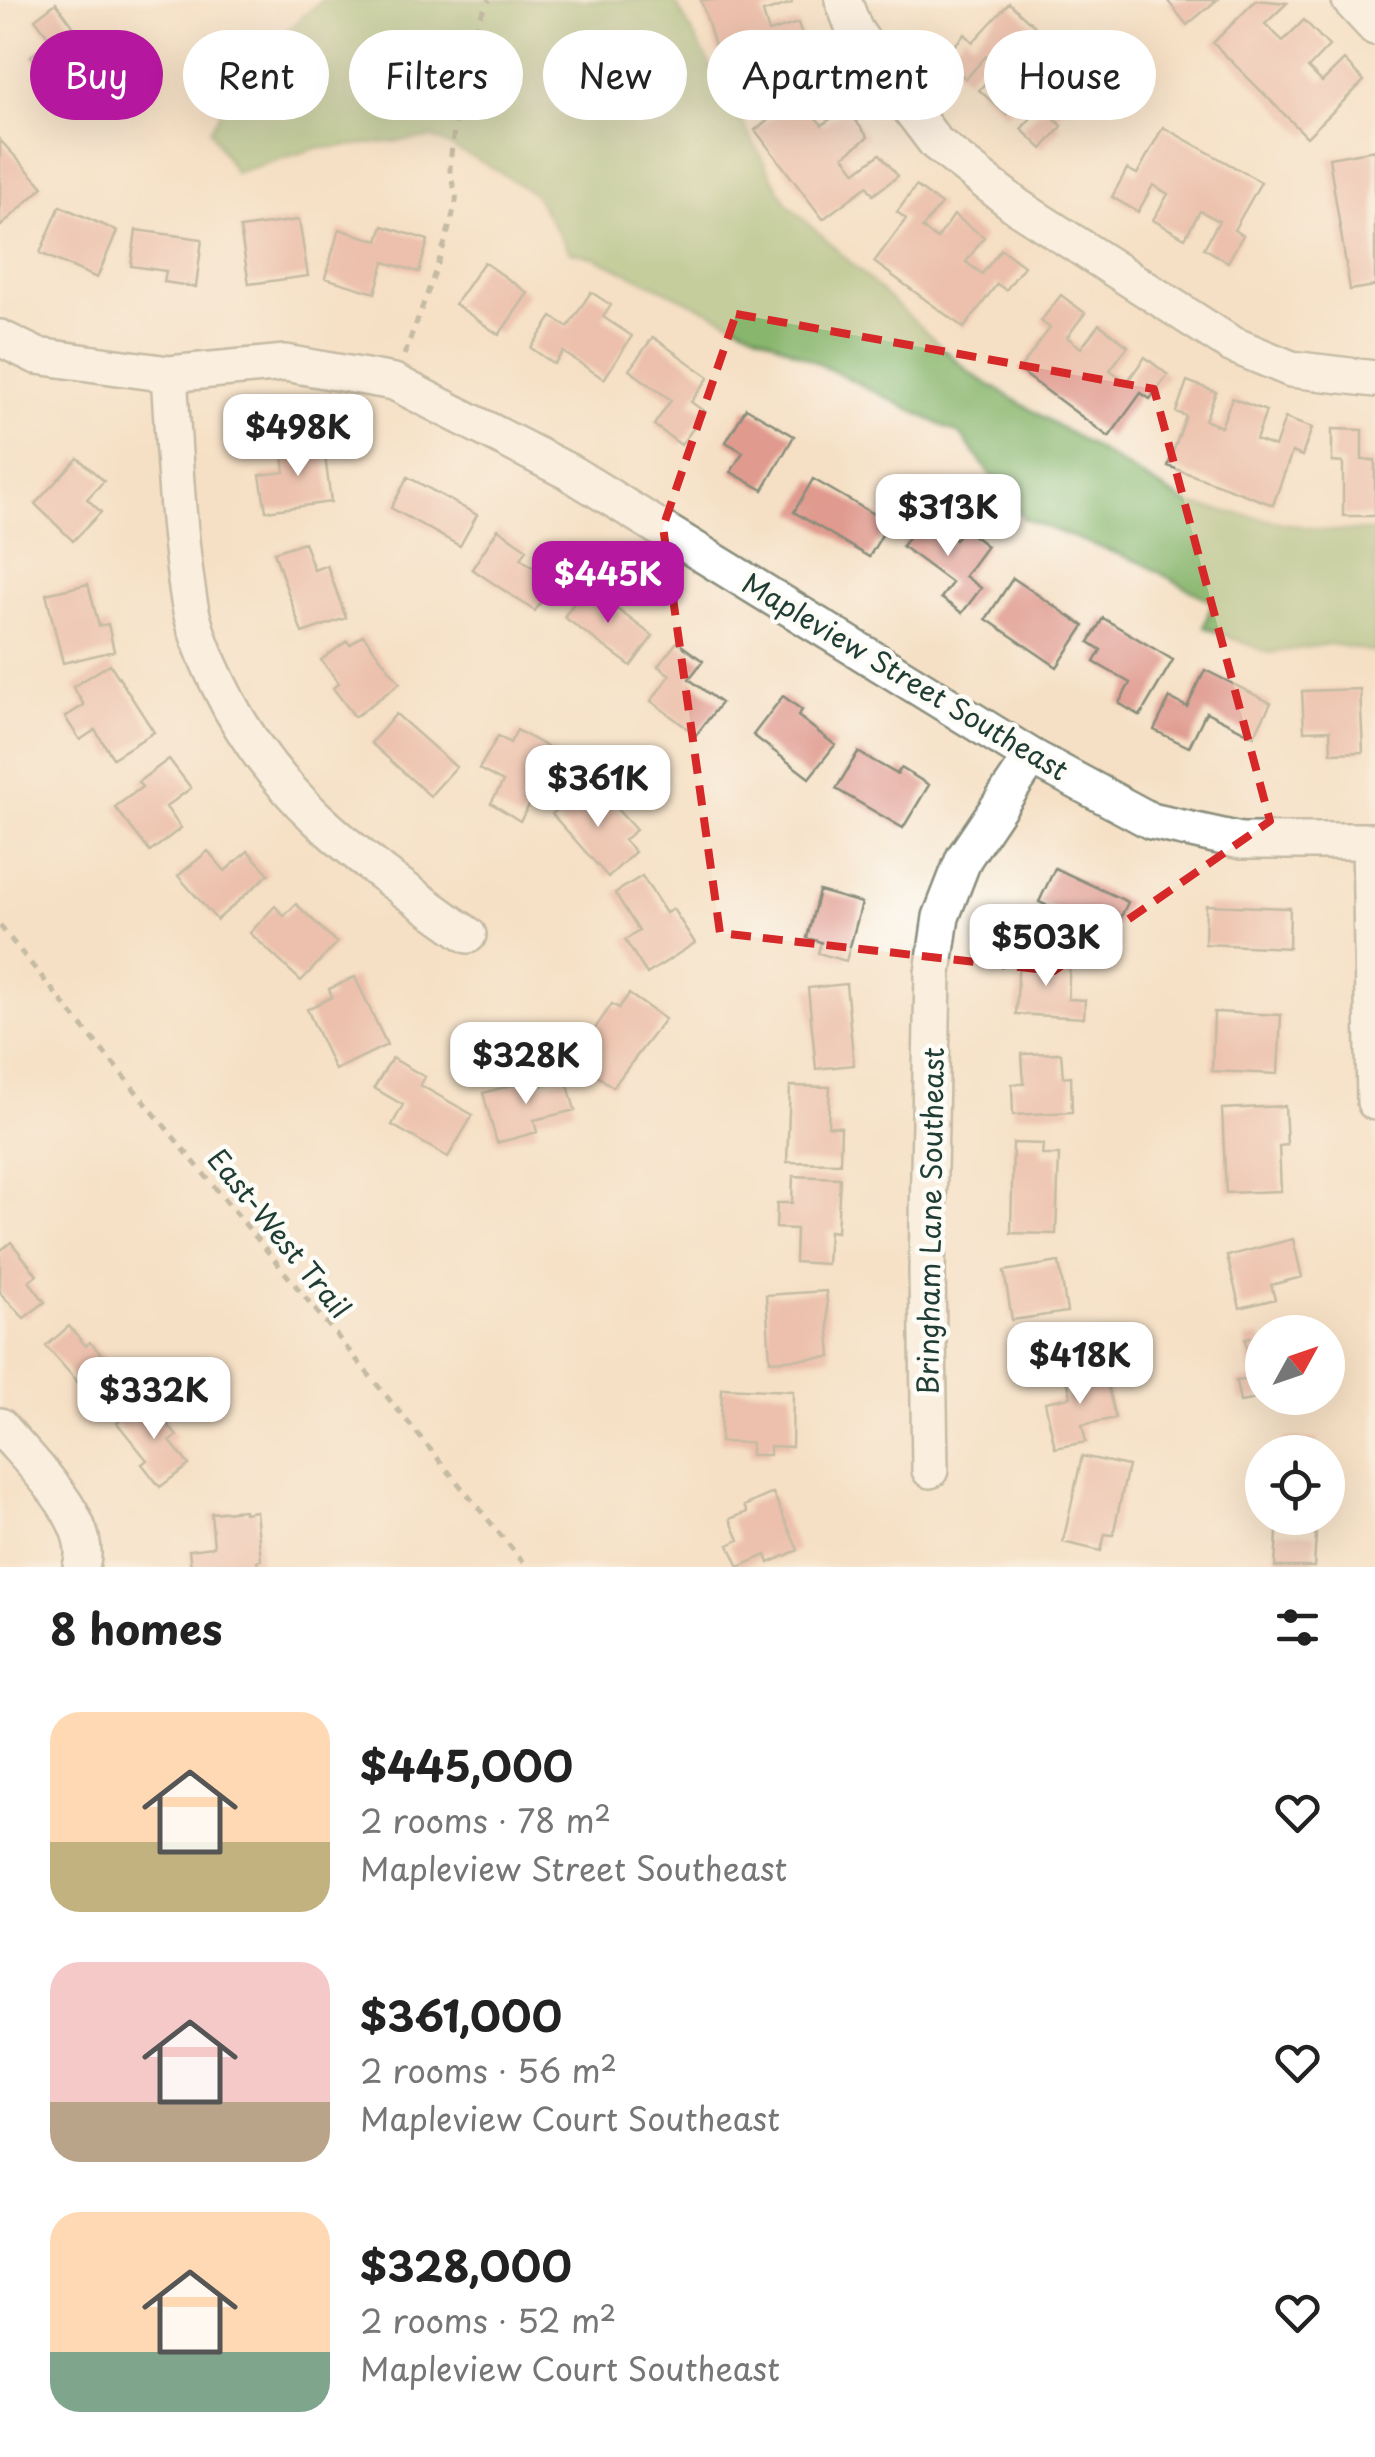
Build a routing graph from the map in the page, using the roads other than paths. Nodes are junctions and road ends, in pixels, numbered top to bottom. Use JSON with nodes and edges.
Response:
{"nodes":[{"id":1,"x":843,"y":0,"type":"edge"},
{"id":2,"x":1350,"y":0,"type":"edge"},
{"id":3,"x":1375,"y":27,"type":"edge"},
{"id":4,"x":0,"y":338,"type":"edge"},
{"id":5,"x":169,"y":374,"type":"junction"},
{"id":6,"x":1375,"y":379,"type":"edge"},
{"id":7,"x":1032,"y":757,"type":"junction"},
{"id":8,"x":1372,"y":842,"type":"edge"},
{"id":9,"x":468,"y":935,"type":"dead end"},
{"id":10,"x":1375,"y":1102,"type":"edge"},
{"id":11,"x":0,"y":1426,"type":"edge"},
{"id":12,"x":930,"y":1470,"type":"dead end"},
{"id":13,"x":81,"y":1567,"type":"edge"}],
"edges":[{"from":1,"to":6,"type":"street"},
{"from":2,"to":3,"type":"street"},
{"from":4,"to":5,"type":"street","name":"Mapleview Street Southeast"},
{"from":5,"to":7,"type":"street","name":"Mapleview Street Southeast"},
{"from":5,"to":9,"type":"street"},
{"from":7,"to":8,"type":"street","name":"Mapleview Street Southeast"},
{"from":7,"to":12,"type":"street","name":"Bringham Lane Southeast"},
{"from":8,"to":10,"type":"street"},
{"from":11,"to":13,"type":"street"}]}
